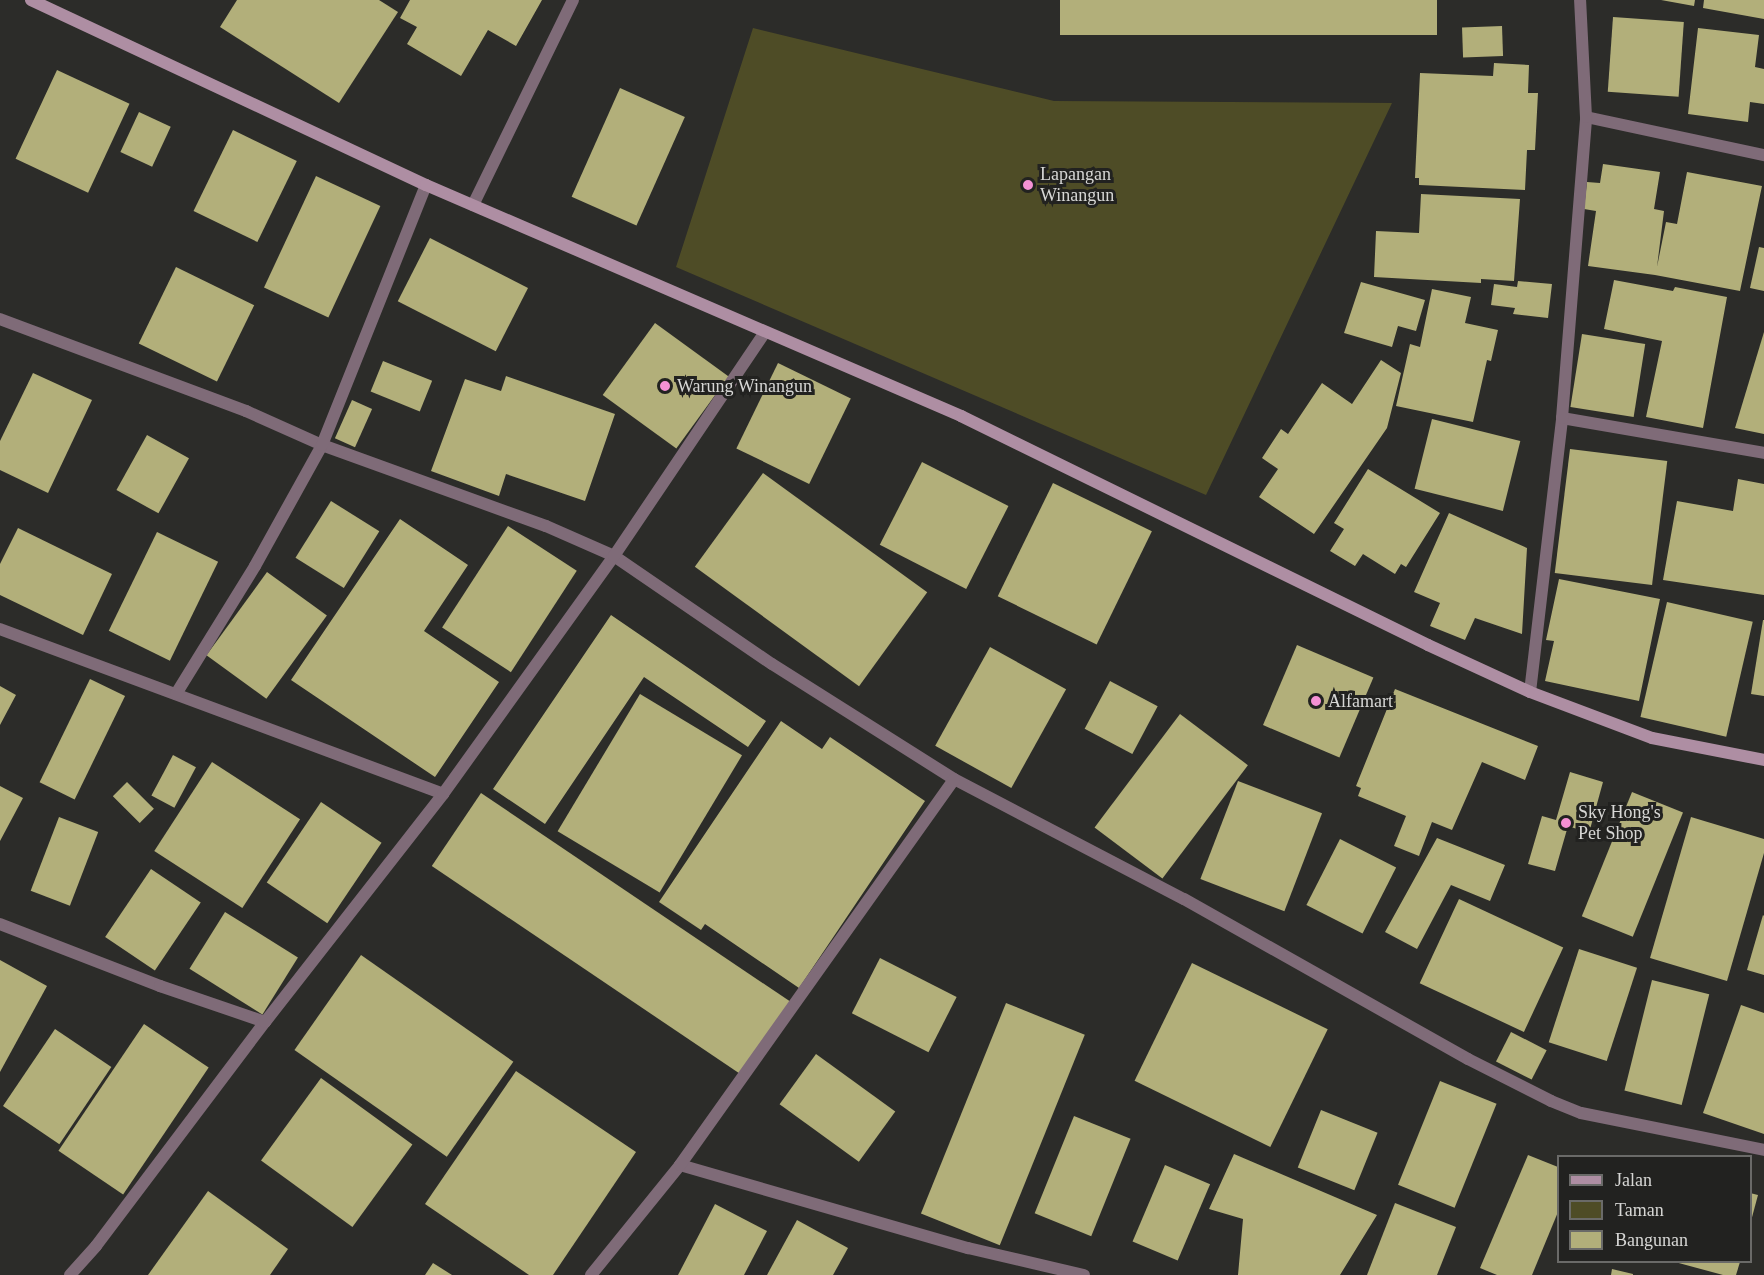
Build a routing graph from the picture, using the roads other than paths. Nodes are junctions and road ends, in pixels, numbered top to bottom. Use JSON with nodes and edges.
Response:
{"nodes":[{"id":1,"x":31,"y":0,"type":"edge"},
{"id":2,"x":573,"y":0,"type":"edge"},
{"id":3,"x":1580,"y":0,"type":"edge"},
{"id":4,"x":1586,"y":117,"type":"junction"},
{"id":5,"x":1764,"y":155,"type":"edge"},
{"id":6,"x":426,"y":184,"type":"junction"},
{"id":7,"x":473,"y":205,"type":"junction"},
{"id":8,"x":0,"y":319,"type":"edge"},
{"id":9,"x":765,"y":332,"type":"junction"},
{"id":10,"x":1562,"y":418,"type":"junction"},
{"id":11,"x":322,"y":445,"type":"junction"},
{"id":12,"x":1764,"y":453,"type":"edge"},
{"id":13,"x":614,"y":556,"type":"junction"},
{"id":14,"x":0,"y":629,"type":"edge"},
{"id":15,"x":1530,"y":692,"type":"junction"},
{"id":16,"x":176,"y":694,"type":"junction"},
{"id":17,"x":1764,"y":760,"type":"edge"},
{"id":18,"x":954,"y":779,"type":"junction"},
{"id":19,"x":443,"y":794,"type":"junction"},
{"id":20,"x":0,"y":924,"type":"edge"},
{"id":21,"x":265,"y":1022,"type":"junction"},
{"id":22,"x":1764,"y":1150,"type":"edge"},
{"id":23,"x":681,"y":1164,"type":"junction"},
{"id":24,"x":70,"y":1275,"type":"edge"},
{"id":25,"x":591,"y":1275,"type":"edge"},
{"id":26,"x":1084,"y":1275,"type":"edge"}],
"edges":[{"from":1,"to":6,"type":"street"},
{"from":2,"to":7,"type":"street"},
{"from":3,"to":4,"type":"street"},
{"from":4,"to":5,"type":"street"},
{"from":4,"to":10,"type":"street"},
{"from":6,"to":7,"type":"street"},
{"from":6,"to":11,"type":"street"},
{"from":7,"to":9,"type":"street"},
{"from":8,"to":11,"type":"street"},
{"from":9,"to":13,"type":"street"},
{"from":9,"to":15,"type":"street"},
{"from":10,"to":12,"type":"street"},
{"from":10,"to":15,"type":"street"},
{"from":11,"to":13,"type":"street"},
{"from":11,"to":16,"type":"street"},
{"from":13,"to":18,"type":"street"},
{"from":13,"to":19,"type":"street"},
{"from":14,"to":16,"type":"street"},
{"from":15,"to":17,"type":"street"},
{"from":16,"to":19,"type":"street"},
{"from":18,"to":22,"type":"street"},
{"from":18,"to":23,"type":"street"},
{"from":19,"to":21,"type":"street"},
{"from":20,"to":21,"type":"street"},
{"from":21,"to":24,"type":"street"},
{"from":23,"to":25,"type":"street"},
{"from":23,"to":26,"type":"street"}]}
